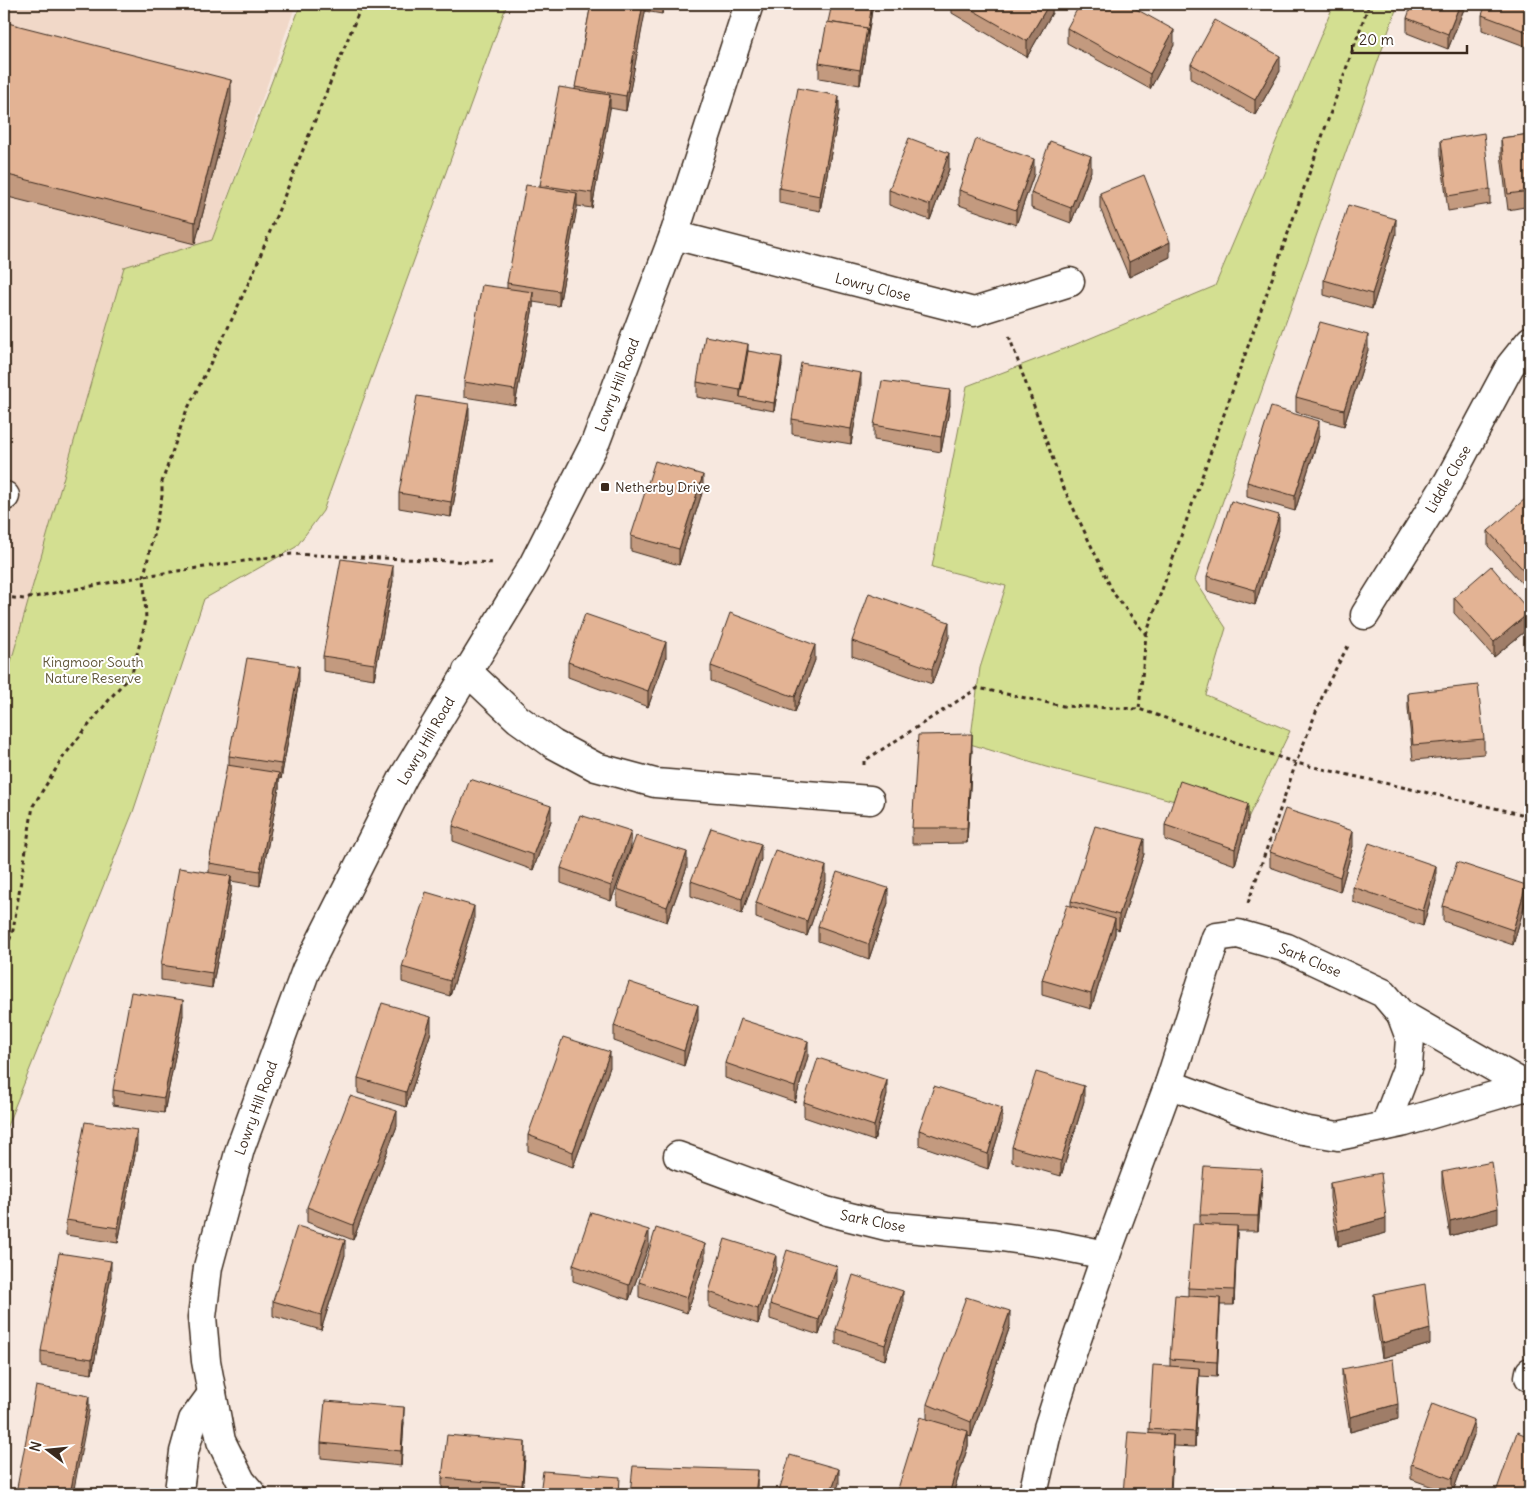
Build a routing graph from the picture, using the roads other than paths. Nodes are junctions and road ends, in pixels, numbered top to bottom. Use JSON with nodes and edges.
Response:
{"nodes":[{"id":1,"x":749,"y":4,"type":"edge"},
{"id":2,"x":674,"y":235,"type":"junction"},
{"id":3,"x":1070,"y":282,"type":"dead end"},
{"id":4,"x":1530,"y":341,"type":"edge"},
{"id":5,"x":1364,"y":616,"type":"road end"},
{"id":6,"x":467,"y":671,"type":"junction"},
{"id":7,"x":870,"y":800,"type":"dead end"},
{"id":8,"x":1401,"y":1014,"type":"junction"},
{"id":9,"x":1169,"y":1084,"type":"junction"},
{"id":10,"x":1529,"y":1087,"type":"edge"},
{"id":11,"x":1386,"y":1126,"type":"junction"},
{"id":12,"x":678,"y":1156,"type":"dead end"},
{"id":13,"x":1106,"y":1255,"type":"junction"},
{"id":14,"x":212,"y":1394,"type":"junction"},
{"id":15,"x":181,"y":1494,"type":"edge"},
{"id":16,"x":252,"y":1494,"type":"edge"},
{"id":17,"x":1033,"y":1494,"type":"edge"}],
"edges":[{"from":1,"to":2,"type":"street","name":"Lowry Hill Road"},
{"from":2,"to":3,"type":"street","name":"Lowry Close"},
{"from":2,"to":6,"type":"street","name":"Lowry Hill Road"},
{"from":4,"to":5,"type":"street","name":"Liddle Close"},
{"from":6,"to":7,"type":"street"},
{"from":6,"to":14,"type":"street","name":"Lowry Hill Road"},
{"from":8,"to":9,"type":"street","name":"Sark Close"},
{"from":8,"to":10,"type":"street","name":"Sark Close"},
{"from":8,"to":11,"type":"street"},
{"from":9,"to":11,"type":"street","name":"Sark Close"},
{"from":9,"to":13,"type":"street"},
{"from":10,"to":11,"type":"street","name":"Sark Close"},
{"from":12,"to":13,"type":"street","name":"Sark Close"},
{"from":13,"to":17,"type":"street"},
{"from":14,"to":15,"type":"street"},
{"from":14,"to":16,"type":"street","name":"Lowry Hill Road"}]}
